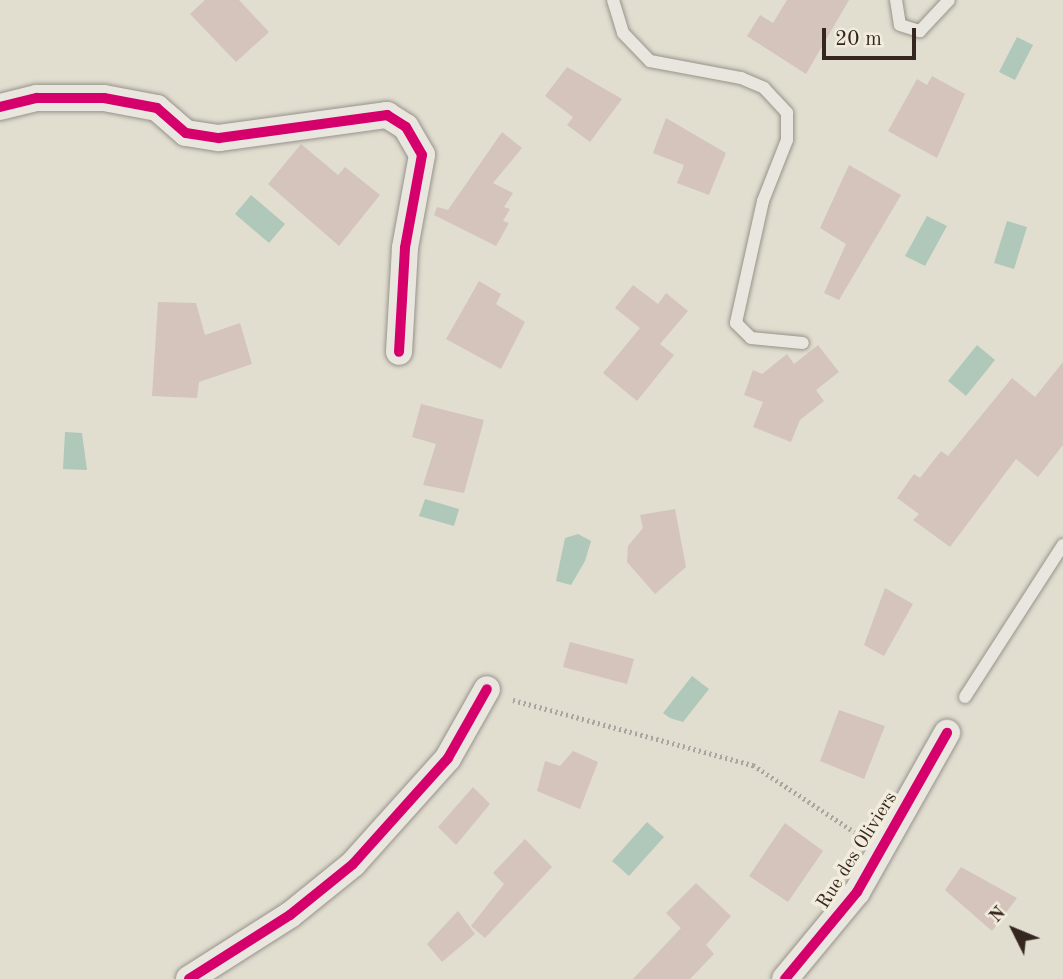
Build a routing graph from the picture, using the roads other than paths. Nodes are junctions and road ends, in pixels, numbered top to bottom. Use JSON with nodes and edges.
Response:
{"nodes":[{"id":1,"x":613,"y":0,"type":"edge"},
{"id":2,"x":896,"y":0,"type":"edge"},
{"id":3,"x":949,"y":0,"type":"edge"},
{"id":4,"x":0,"y":107,"type":"edge"},
{"id":5,"x":803,"y":343,"type":"dead end"},
{"id":6,"x":399,"y":352,"type":"dead end"},
{"id":7,"x":1063,"y":545,"type":"edge"},
{"id":8,"x":486,"y":692,"type":"road end"},
{"id":9,"x":965,"y":697,"type":"dead end"},
{"id":10,"x":947,"y":733,"type":"dead end"},
{"id":11,"x":189,"y":979,"type":"edge"},
{"id":12,"x":785,"y":979,"type":"edge"}],
"edges":[{"from":1,"to":5,"type":"lane"},
{"from":2,"to":3,"type":"lane"},
{"from":4,"to":6,"type":"street"},
{"from":7,"to":9,"type":"lane"},
{"from":8,"to":11,"type":"street"},
{"from":10,"to":12,"type":"street","name":"Rue des Oliviers"}]}
